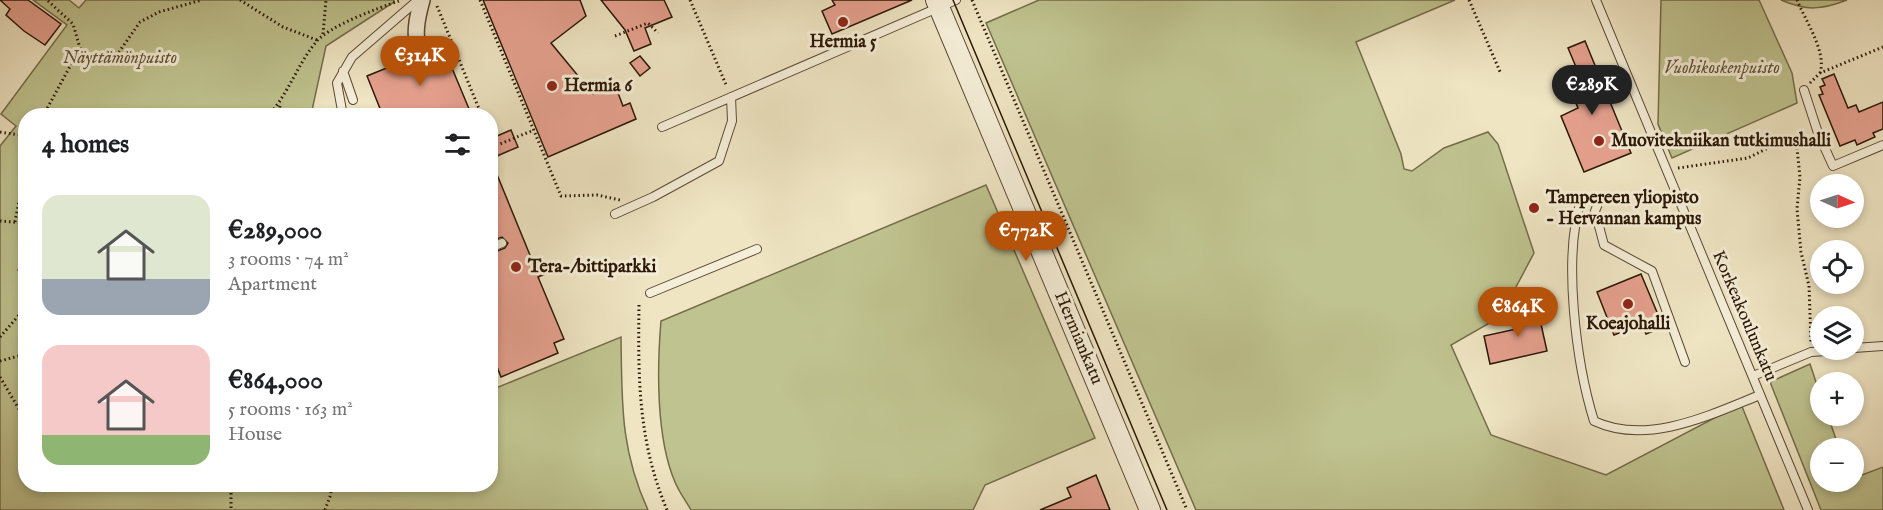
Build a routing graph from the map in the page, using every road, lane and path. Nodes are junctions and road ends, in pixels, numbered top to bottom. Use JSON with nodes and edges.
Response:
{"nodes":[{"id":1,"x":47,"y":0,"type":"edge"},
{"id":2,"x":202,"y":0,"type":"edge"},
{"id":3,"x":240,"y":0,"type":"edge"},
{"id":4,"x":326,"y":0,"type":"edge"},
{"id":5,"x":404,"y":0,"type":"edge"},
{"id":6,"x":480,"y":0,"type":"edge"},
{"id":7,"x":690,"y":0,"type":"edge"},
{"id":8,"x":972,"y":0,"type":"edge"},
{"id":9,"x":1469,"y":0,"type":"edge"},
{"id":10,"x":1596,"y":0,"type":"edge"},
{"id":11,"x":1797,"y":0,"type":"edge"},
{"id":12,"x":425,"y":1,"type":"edge"},
{"id":13,"x":944,"y":3,"type":"edge"},
{"id":14,"x":658,"y":33,"type":"dead end"},
{"id":15,"x":323,"y":35,"type":"junction"},
{"id":16,"x":615,"y":36,"type":"dead end"},
{"id":17,"x":317,"y":40,"type":"junction"},
{"id":18,"x":1883,"y":47,"type":"edge"},
{"id":19,"x":420,"y":54,"type":"dead end"},
{"id":20,"x":75,"y":58,"type":"junction"},
{"id":21,"x":343,"y":71,"type":"junction"},
{"id":22,"x":1501,"y":74,"type":"dead end"},
{"id":23,"x":1804,"y":90,"type":"dead end"},
{"id":24,"x":731,"y":97,"type":"junction"},
{"id":25,"x":353,"y":100,"type":"dead end"},
{"id":26,"x":281,"y":101,"type":"junction"},
{"id":27,"x":47,"y":108,"type":"edge"},
{"id":28,"x":275,"y":108,"type":"edge"},
{"id":29,"x":279,"y":108,"type":"edge"},
{"id":30,"x":342,"y":108,"type":"edge"},
{"id":31,"x":478,"y":108,"type":"edge"},
{"id":32,"x":662,"y":127,"type":"dead end"},
{"id":33,"x":534,"y":130,"type":"junction"},
{"id":34,"x":0,"y":132,"type":"edge"},
{"id":35,"x":1818,"y":132,"type":"junction"},
{"id":36,"x":18,"y":135,"type":"edge"},
{"id":37,"x":1796,"y":139,"type":"junction"},
{"id":38,"x":498,"y":145,"type":"edge"},
{"id":39,"x":1883,"y":145,"type":"edge"},
{"id":40,"x":1667,"y":171,"type":"junction"},
{"id":41,"x":1582,"y":198,"type":"dead end"},
{"id":42,"x":1600,"y":199,"type":"dead end"},
{"id":43,"x":632,"y":206,"type":"junction"},
{"id":44,"x":18,"y":207,"type":"edge"},
{"id":45,"x":615,"y":214,"type":"dead end"},
{"id":46,"x":0,"y":221,"type":"edge"},
{"id":47,"x":15,"y":222,"type":"junction"},
{"id":48,"x":18,"y":222,"type":"edge"},
{"id":49,"x":502,"y":243,"type":"dead end"},
{"id":50,"x":498,"y":245,"type":"edge"},
{"id":51,"x":757,"y":249,"type":"dead end"},
{"id":52,"x":650,"y":293,"type":"dead end"},
{"id":53,"x":639,"y":305,"type":"dead end"},
{"id":54,"x":18,"y":316,"type":"edge"},
{"id":55,"x":1810,"y":319,"type":"edge"},
{"id":56,"x":0,"y":337,"type":"edge"},
{"id":57,"x":1883,"y":346,"type":"edge"},
{"id":58,"x":1864,"y":347,"type":"edge"},
{"id":59,"x":1810,"y":352,"type":"edge"},
{"id":60,"x":18,"y":356,"type":"edge"},
{"id":61,"x":0,"y":361,"type":"edge"},
{"id":62,"x":1685,"y":362,"type":"dead end"},
{"id":63,"x":1753,"y":376,"type":"junction"},
{"id":64,"x":0,"y":377,"type":"edge"},
{"id":65,"x":1761,"y":395,"type":"junction"},
{"id":66,"x":18,"y":407,"type":"edge"},
{"id":67,"x":231,"y":492,"type":"edge"},
{"id":68,"x":331,"y":492,"type":"edge"},
{"id":69,"x":231,"y":510,"type":"edge"},
{"id":70,"x":325,"y":510,"type":"edge"},
{"id":71,"x":667,"y":510,"type":"edge"},
{"id":72,"x":1150,"y":510,"type":"edge"},
{"id":73,"x":1187,"y":510,"type":"edge"},
{"id":74,"x":1808,"y":510,"type":"edge"}],
"edges":[{"from":1,"to":20,"type":"path"},
{"from":2,"to":20,"type":"path"},
{"from":3,"to":17,"type":"path"},
{"from":4,"to":15,"type":"path"},
{"from":5,"to":15,"type":"path"},
{"from":6,"to":33,"type":"path"},
{"from":7,"to":24,"type":"path"},
{"from":8,"to":73,"type":"path"},
{"from":9,"to":22,"type":"path"},
{"from":10,"to":40,"type":"lane","name":"Korkeakoulunkatu"},
{"from":11,"to":18,"type":"path"},
{"from":12,"to":19,"type":"street"},
{"from":12,"to":21,"type":"lane"},
{"from":12,"to":31,"type":"path"},
{"from":13,"to":24,"type":"lane"},
{"from":13,"to":72,"type":"street","name":"Hermiankatu"},
{"from":14,"to":16,"type":"path"},
{"from":15,"to":17,"type":"path"},
{"from":17,"to":26,"type":"path"},
{"from":20,"to":27,"type":"path"},
{"from":21,"to":25,"type":"lane"},
{"from":21,"to":30,"type":"lane"},
{"from":23,"to":35,"type":"lane"},
{"from":24,"to":32,"type":"lane"},
{"from":24,"to":43,"type":"lane"},
{"from":26,"to":28,"type":"path"},
{"from":26,"to":29,"type":"path"},
{"from":33,"to":38,"type":"path"},
{"from":33,"to":43,"type":"path"},
{"from":34,"to":36,"type":"path"},
{"from":35,"to":37,"type":"path"},
{"from":35,"to":39,"type":"lane"},
{"from":37,"to":40,"type":"path"},
{"from":37,"to":55,"type":"path"},
{"from":40,"to":63,"type":"lane","name":"Korkeakoulunkatu"},
{"from":41,"to":65,"type":"lane"},
{"from":42,"to":62,"type":"lane"},
{"from":43,"to":45,"type":"lane"},
{"from":44,"to":47,"type":"path"},
{"from":46,"to":47,"type":"path"},
{"from":47,"to":48,"type":"path"},
{"from":49,"to":50,"type":"lane"},
{"from":51,"to":52,"type":"lane"},
{"from":53,"to":71,"type":"path"},
{"from":54,"to":56,"type":"path"},
{"from":57,"to":58,"type":"lane"},
{"from":59,"to":63,"type":"lane"},
{"from":60,"to":61,"type":"path"},
{"from":63,"to":65,"type":"lane","name":"Korkeakoulunkatu"},
{"from":64,"to":66,"type":"path"},
{"from":65,"to":74,"type":"lane","name":"Korkeakoulunkatu"},
{"from":67,"to":69,"type":"path"},
{"from":68,"to":70,"type":"path"}]}
